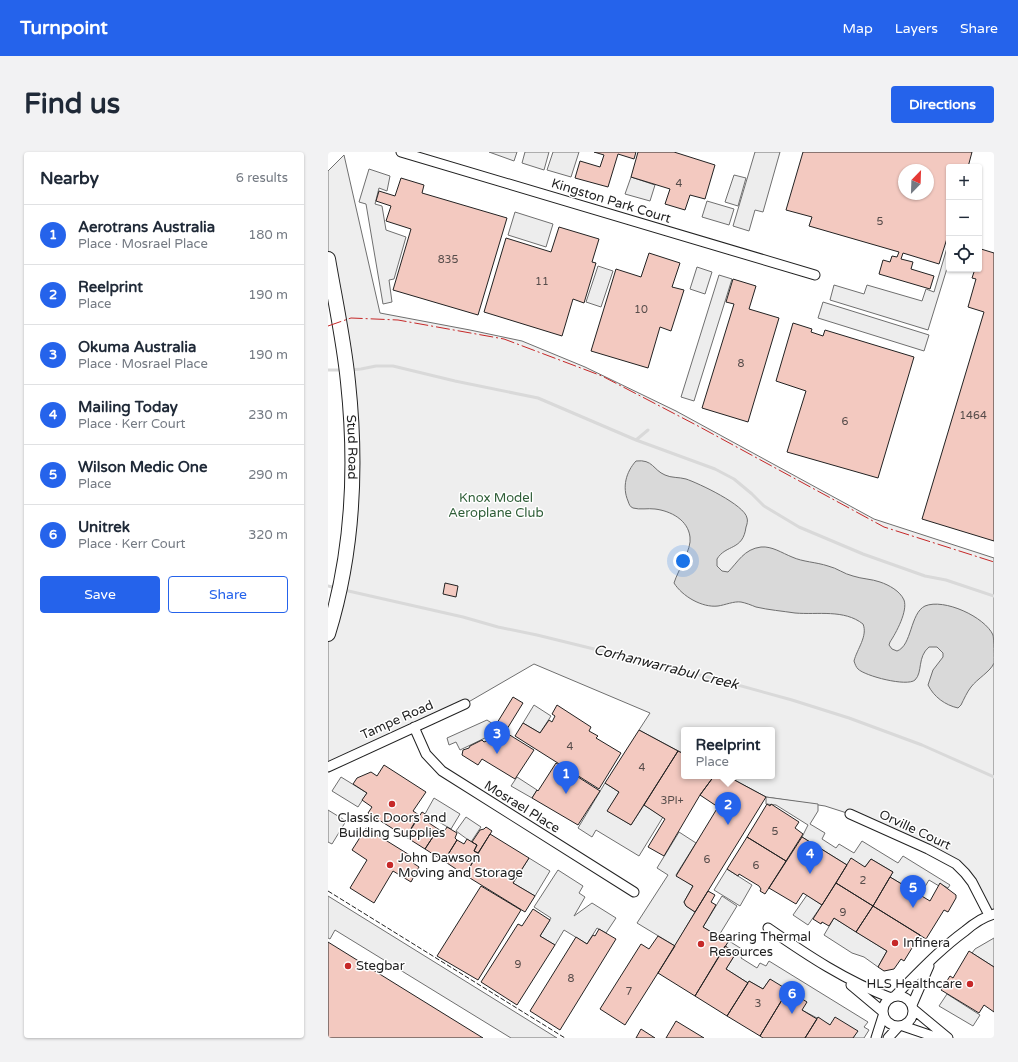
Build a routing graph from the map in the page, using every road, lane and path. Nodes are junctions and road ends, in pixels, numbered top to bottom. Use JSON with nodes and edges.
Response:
{"nodes":[{"id":1,"x":400,"y":152,"type":"edge"},
{"id":2,"x":328,"y":259,"type":"edge"},
{"id":3,"x":815,"y":275,"type":"dead end"},
{"id":4,"x":328,"y":634,"type":"edge"},
{"id":5,"x":466,"y":704,"type":"dead end"},
{"id":6,"x":414,"y":727,"type":"junction"},
{"id":7,"x":340,"y":760,"type":"junction"},
{"id":8,"x":328,"y":763,"type":"edge"},
{"id":9,"x":328,"y":767,"type":"edge"},
{"id":10,"x":850,"y":814,"type":"dead end"},
{"id":11,"x":634,"y":892,"type":"dead end"},
{"id":12,"x":992,"y":914,"type":"edge"},
{"id":13,"x":768,"y":928,"type":"dead end"},
{"id":14,"x":933,"y":957,"type":"junction"},
{"id":15,"x":836,"y":973,"type":"junction"},
{"id":16,"x":893,"y":997,"type":"junction"},
{"id":17,"x":912,"y":1007,"type":"junction"},
{"id":18,"x":883,"y":1013,"type":"junction"},
{"id":19,"x":901,"y":1026,"type":"junction"},
{"id":20,"x":876,"y":1038,"type":"edge"},
{"id":21,"x":888,"y":1038,"type":"edge"},
{"id":22,"x":938,"y":1038,"type":"edge"},
{"id":23,"x":948,"y":1038,"type":"edge"}],
"edges":[{"from":1,"to":3,"type":"street","name":"Kingston Park Court"},
{"from":2,"to":4,"type":"highway","name":"Stud Road"},
{"from":5,"to":6,"type":"street","name":"Tampe Road"},
{"from":6,"to":7,"type":"street","name":"Tampe Road"},
{"from":6,"to":11,"type":"street","name":"Mosrael Place"},
{"from":7,"to":8,"type":"street","name":"Tampe Road"},
{"from":7,"to":9,"type":"street","name":"Tampe Road"},
{"from":10,"to":12,"type":"street","name":"Orville Court"},
{"from":12,"to":14,"type":"street"},
{"from":13,"to":15,"type":"street"},
{"from":14,"to":16,"type":"street"},
{"from":14,"to":17,"type":"street"},
{"from":15,"to":16,"type":"street"},
{"from":15,"to":18,"type":"street"},
{"from":16,"to":17,"type":"street"},
{"from":16,"to":18,"type":"street"},
{"from":17,"to":19,"type":"street"},
{"from":17,"to":23,"type":"street"},
{"from":18,"to":19,"type":"street"},
{"from":18,"to":20,"type":"street"},
{"from":19,"to":21,"type":"street"},
{"from":19,"to":22,"type":"street"}]}
